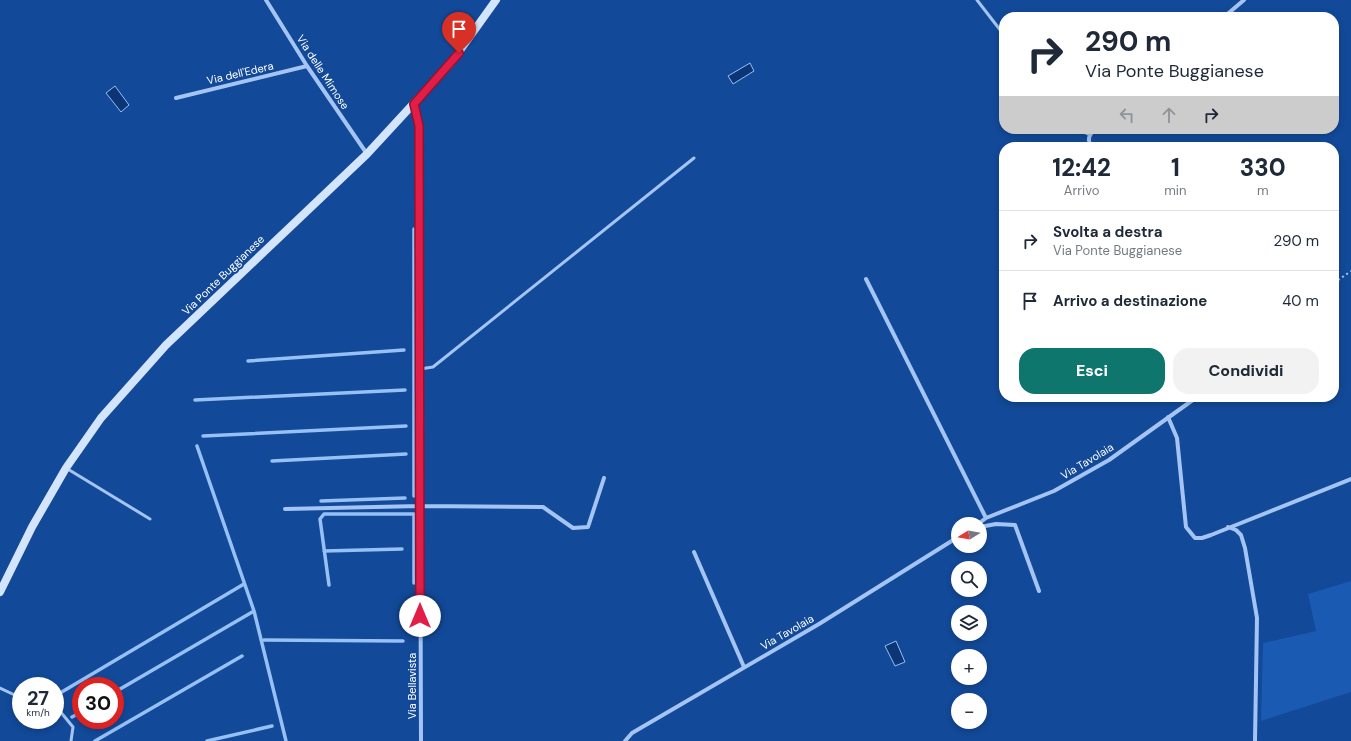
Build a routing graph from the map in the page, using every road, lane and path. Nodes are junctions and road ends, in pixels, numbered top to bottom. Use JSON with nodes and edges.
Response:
{"nodes":[{"id":1,"x":266,"y":0,"type":"edge"},
{"id":2,"x":496,"y":0,"type":"edge"},
{"id":3,"x":977,"y":0,"type":"edge"},
{"id":4,"x":1244,"y":0,"type":"edge"},
{"id":5,"x":1230,"y":12,"type":"edge"},
{"id":6,"x":999,"y":29,"type":"edge"},
{"id":7,"x":307,"y":66,"type":"junction"},
{"id":8,"x":176,"y":98,"type":"dead end"},
{"id":9,"x":414,"y":104,"type":"junction"},
{"id":10,"x":1090,"y":135,"type":"edge"},
{"id":11,"x":1089,"y":142,"type":"edge"},
{"id":12,"x":367,"y":154,"type":"junction"},
{"id":13,"x":694,"y":158,"type":"dead end"},
{"id":14,"x":1351,"y":271,"type":"edge"},
{"id":15,"x":866,"y":279,"type":"dead end"},
{"id":16,"x":1339,"y":279,"type":"edge"},
{"id":17,"x":420,"y":369,"type":"junction"},
{"id":18,"x":1190,"y":402,"type":"edge"},
{"id":19,"x":1168,"y":417,"type":"junction"},
{"id":20,"x":66,"y":468,"type":"junction"},
{"id":21,"x":604,"y":478,"type":"dead end"},
{"id":22,"x":1351,"y":479,"type":"edge"},
{"id":23,"x":420,"y":506,"type":"junction"},
{"id":24,"x":285,"y":509,"type":"dead end"},
{"id":25,"x":985,"y":517,"type":"edge"},
{"id":26,"x":987,"y":518,"type":"edge"},
{"id":27,"x":150,"y":519,"type":"dead end"},
{"id":28,"x":987,"y":526,"type":"edge"},
{"id":29,"x":1228,"y":527,"type":"junction"},
{"id":30,"x":951,"y":541,"type":"edge"},
{"id":31,"x":694,"y":552,"type":"dead end"},
{"id":32,"x":1039,"y":590,"type":"dead end"},
{"id":33,"x":0,"y":592,"type":"edge"},
{"id":34,"x":744,"y":667,"type":"junction"},
{"id":35,"x":0,"y":688,"type":"edge"},
{"id":36,"x":12,"y":694,"type":"edge"},
{"id":37,"x":64,"y":716,"type":"edge"},
{"id":38,"x":70,"y":741,"type":"edge"},
{"id":39,"x":421,"y":741,"type":"edge"},
{"id":40,"x":625,"y":741,"type":"edge"},
{"id":41,"x":1255,"y":741,"type":"edge"}],
"edges":[{"from":1,"to":7,"type":"street","name":"Via delle Mimose"},
{"from":2,"to":9,"type":"main road","name":"Via Ponte Buggianese"},
{"from":3,"to":6,"type":"lane"},
{"from":4,"to":5,"type":"street"},
{"from":7,"to":8,"type":"street","name":"Via dell'Edera"},
{"from":7,"to":12,"type":"street","name":"Via delle Mimose"},
{"from":9,"to":12,"type":"main road","name":"Via Ponte Buggianese"},
{"from":9,"to":17,"type":"street","name":"Via Bellavista"},
{"from":10,"to":11,"type":"street"},
{"from":12,"to":20,"type":"main road","name":"Via Ponte Buggianese"},
{"from":13,"to":17,"type":"lane"},
{"from":14,"to":16,"type":"path"},
{"from":15,"to":25,"type":"street"},
{"from":17,"to":23,"type":"street","name":"Via Bellavista"},
{"from":18,"to":19,"type":"street","name":"Via Tavolaia"},
{"from":19,"to":26,"type":"street","name":"Via Tavolaia"},
{"from":19,"to":29,"type":"street"},
{"from":20,"to":27,"type":"lane"},
{"from":20,"to":33,"type":"main road","name":"Via Ponte Buggianese"},
{"from":21,"to":23,"type":"street"},
{"from":22,"to":29,"type":"street"},
{"from":23,"to":24,"type":"street"},
{"from":23,"to":39,"type":"street","name":"Via Bellavista"},
{"from":28,"to":32,"type":"street"},
{"from":29,"to":41,"type":"street"},
{"from":30,"to":34,"type":"street","name":"Via Tavolaia"},
{"from":31,"to":34,"type":"street"},
{"from":34,"to":40,"type":"street","name":"Via Tavolaia"},
{"from":35,"to":36,"type":"lane"},
{"from":37,"to":38,"type":"lane"}]}
